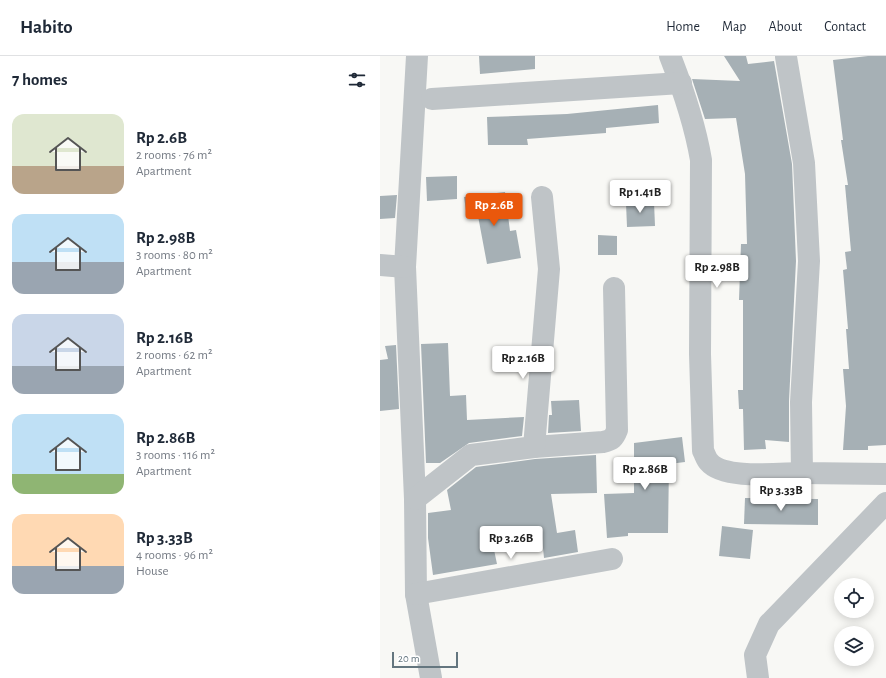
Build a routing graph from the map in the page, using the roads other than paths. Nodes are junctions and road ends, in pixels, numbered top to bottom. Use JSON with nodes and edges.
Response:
{"nodes":[{"id":1,"x":417,"y":56,"type":"edge"},
{"id":2,"x":670,"y":56,"type":"edge"},
{"id":3,"x":786,"y":57,"type":"dead end"},
{"id":4,"x":680,"y":83,"type":"junction"},
{"id":5,"x":432,"y":99,"type":"dead end"},
{"id":6,"x":542,"y":198,"type":"dead end"},
{"id":7,"x":380,"y":265,"type":"edge"},
{"id":8,"x":405,"y":267,"type":"junction"},
{"id":9,"x":614,"y":288,"type":"dead end"},
{"id":10,"x":534,"y":447,"type":"junction"},
{"id":11,"x":802,"y":473,"type":"junction"},
{"id":12,"x":886,"y":474,"type":"edge"},
{"id":13,"x":415,"y":499,"type":"junction"},
{"id":14,"x":886,"y":503,"type":"edge"},
{"id":15,"x":612,"y":559,"type":"dead end"},
{"id":16,"x":416,"y":594,"type":"junction"},
{"id":17,"x":431,"y":678,"type":"edge"},
{"id":18,"x":758,"y":678,"type":"edge"}],
"edges":[{"from":1,"to":8,"type":"street"},
{"from":2,"to":4,"type":"street"},
{"from":3,"to":11,"type":"street"},
{"from":4,"to":5,"type":"street"},
{"from":4,"to":11,"type":"street"},
{"from":6,"to":10,"type":"street"},
{"from":7,"to":8,"type":"street"},
{"from":8,"to":13,"type":"street"},
{"from":9,"to":10,"type":"street"},
{"from":10,"to":13,"type":"street"},
{"from":11,"to":12,"type":"street"},
{"from":13,"to":16,"type":"street"},
{"from":14,"to":18,"type":"street"},
{"from":15,"to":16,"type":"street"},
{"from":16,"to":17,"type":"street"}]}
